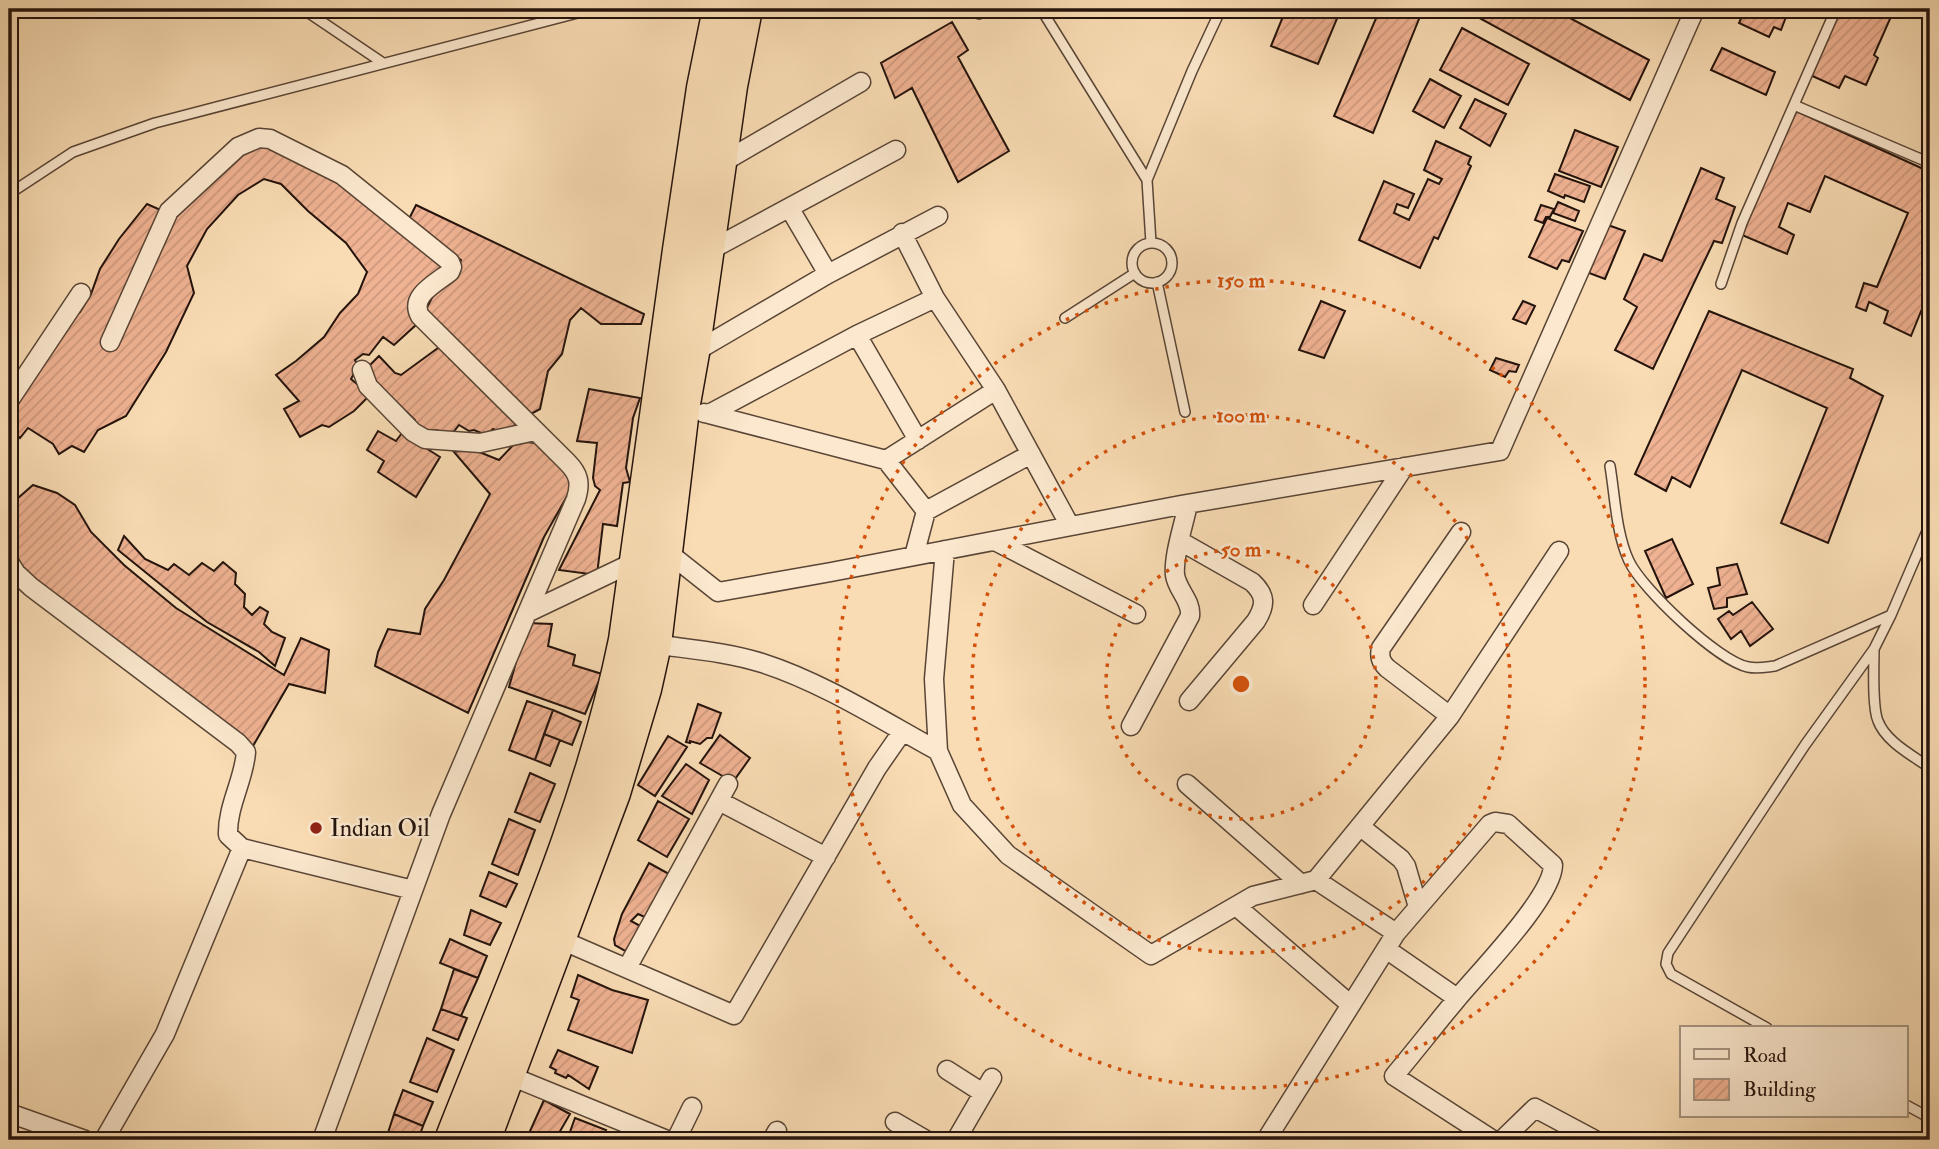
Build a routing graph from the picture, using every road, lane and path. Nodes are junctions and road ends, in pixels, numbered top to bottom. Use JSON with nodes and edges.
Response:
{"nodes":[{"id":1,"x":303,"y":9,"type":"edge"},
{"id":2,"x":593,"y":9,"type":"edge"},
{"id":3,"x":719,"y":9,"type":"edge"},
{"id":4,"x":746,"y":9,"type":"edge"},
{"id":5,"x":966,"y":9,"type":"edge"},
{"id":6,"x":991,"y":9,"type":"edge"},
{"id":7,"x":1041,"y":9,"type":"edge"},
{"id":8,"x":1221,"y":9,"type":"edge"},
{"id":9,"x":1695,"y":9,"type":"edge"},
{"id":10,"x":1836,"y":9,"type":"edge"},
{"id":11,"x":383,"y":63,"type":"junction"},
{"id":12,"x":861,"y":82,"type":"dead end"},
{"id":13,"x":1794,"y":105,"type":"junction"},
{"id":14,"x":896,"y":150,"type":"dead end"},
{"id":15,"x":1930,"y":163,"type":"edge"},
{"id":16,"x":720,"y":164,"type":"junction"},
{"id":17,"x":1147,"y":180,"type":"junction"},
{"id":18,"x":9,"y":194,"type":"edge"},
{"id":19,"x":790,"y":209,"type":"junction"},
{"id":20,"x":938,"y":216,"type":"dead end"},
{"id":21,"x":902,"y":233,"type":"junction"},
{"id":22,"x":1150,"y":243,"type":"junction"},
{"id":23,"x":693,"y":252,"type":"junction"},
{"id":24,"x":1135,"y":273,"type":"junction"},
{"id":25,"x":828,"y":274,"type":"junction"},
{"id":26,"x":1157,"y":282,"type":"junction"},
{"id":27,"x":1721,"y":284,"type":"dead end"},
{"id":28,"x":81,"y":293,"type":"dead end"},
{"id":29,"x":935,"y":298,"type":"junction"},
{"id":30,"x":1065,"y":318,"type":"dead end"},
{"id":31,"x":857,"y":335,"type":"junction"},
{"id":32,"x":110,"y":342,"type":"dead end"},
{"id":33,"x":694,"y":353,"type":"junction"},
{"id":34,"x":362,"y":370,"type":"dead end"},
{"id":35,"x":996,"y":390,"type":"junction"},
{"id":36,"x":9,"y":401,"type":"edge"},
{"id":37,"x":696,"y":412,"type":"junction"},
{"id":38,"x":1185,"y":412,"type":"dead end"},
{"id":39,"x":535,"y":431,"type":"junction"},
{"id":40,"x":918,"y":440,"type":"junction"},
{"id":41,"x":1031,"y":454,"type":"junction"},
{"id":42,"x":886,"y":460,"type":"junction"},
{"id":43,"x":1610,"y":466,"type":"dead end"},
{"id":44,"x":1404,"y":467,"type":"junction"},
{"id":45,"x":1188,"y":504,"type":"junction"},
{"id":46,"x":926,"y":511,"type":"junction"},
{"id":47,"x":1930,"y":524,"type":"edge"},
{"id":48,"x":1070,"y":526,"type":"junction"},
{"id":49,"x":1461,"y":532,"type":"dead end"},
{"id":50,"x":995,"y":541,"type":"junction"},
{"id":51,"x":1180,"y":541,"type":"junction"},
{"id":52,"x":665,"y":550,"type":"junction"},
{"id":53,"x":945,"y":550,"type":"junction"},
{"id":54,"x":1559,"y":551,"type":"dead end"},
{"id":55,"x":914,"y":556,"type":"junction"},
{"id":56,"x":9,"y":562,"type":"edge"},
{"id":57,"x":634,"y":562,"type":"junction"},
{"id":58,"x":1313,"y":606,"type":"dead end"},
{"id":59,"x":527,"y":613,"type":"junction"},
{"id":60,"x":1136,"y":614,"type":"dead end"},
{"id":61,"x":1891,"y":615,"type":"junction"},
{"id":62,"x":640,"y":642,"type":"junction"},
{"id":63,"x":1874,"y":649,"type":"junction"},
{"id":64,"x":1189,"y":701,"type":"dead end"},
{"id":65,"x":1450,"y":716,"type":"junction"},
{"id":66,"x":1131,"y":726,"type":"dead end"},
{"id":67,"x":902,"y":732,"type":"junction"},
{"id":68,"x":938,"y":751,"type":"junction"},
{"id":69,"x":1930,"y":768,"type":"edge"},
{"id":70,"x":728,"y":784,"type":"dead end"},
{"id":71,"x":1187,"y":784,"type":"dead end"},
{"id":72,"x":719,"y":800,"type":"junction"},
{"id":73,"x":1362,"y":827,"type":"junction"},
{"id":74,"x":242,"y":848,"type":"junction"},
{"id":75,"x":825,"y":857,"type":"junction"},
{"id":76,"x":1309,"y":882,"type":"junction"},
{"id":77,"x":413,"y":890,"type":"junction"},
{"id":78,"x":1236,"y":906,"type":"junction"},
{"id":79,"x":1418,"y":907,"type":"junction"},
{"id":80,"x":1396,"y":933,"type":"junction"},
{"id":81,"x":559,"y":939,"type":"junction"},
{"id":82,"x":1386,"y":949,"type":"junction"},
{"id":83,"x":627,"y":968,"type":"junction"},
{"id":84,"x":1457,"y":998,"type":"junction"},
{"id":85,"x":1351,"y":1005,"type":"junction"},
{"id":86,"x":1763,"y":1026,"type":"edge"},
{"id":87,"x":947,"y":1070,"type":"dead end"},
{"id":88,"x":508,"y":1075,"type":"junction"},
{"id":89,"x":1908,"y":1106,"type":"edge"},
{"id":90,"x":692,"y":1107,"type":"dead end"},
{"id":91,"x":9,"y":1114,"type":"edge"},
{"id":92,"x":1930,"y":1118,"type":"edge"},
{"id":93,"x":895,"y":1122,"type":"dead end"},
{"id":94,"x":1591,"y":1139,"type":"edge"},
{"id":95,"x":85,"y":1140,"type":"edge"},
{"id":96,"x":104,"y":1140,"type":"edge"},
{"id":97,"x":322,"y":1140,"type":"edge"},
{"id":98,"x":451,"y":1140,"type":"edge"},
{"id":99,"x":484,"y":1140,"type":"edge"},
{"id":100,"x":667,"y":1140,"type":"edge"},
{"id":101,"x":676,"y":1140,"type":"edge"},
{"id":102,"x":926,"y":1140,"type":"edge"},
{"id":103,"x":956,"y":1140,"type":"edge"},
{"id":104,"x":1266,"y":1140,"type":"edge"},
{"id":105,"x":1493,"y":1140,"type":"edge"},
{"id":106,"x":1502,"y":1140,"type":"edge"}],
"edges":[{"from":1,"to":11,"type":"lane"},
{"from":2,"to":11,"type":"lane"},
{"from":3,"to":23,"type":"highway"},
{"from":4,"to":16,"type":"highway"},
{"from":5,"to":6,"type":"lane"},
{"from":7,"to":17,"type":"lane"},
{"from":8,"to":17,"type":"lane"},
{"from":9,"to":44,"type":"street"},
{"from":10,"to":13,"type":"lane"},
{"from":11,"to":18,"type":"lane"},
{"from":12,"to":16,"type":"street"},
{"from":13,"to":15,"type":"lane"},
{"from":13,"to":27,"type":"lane"},
{"from":14,"to":19,"type":"street"},
{"from":16,"to":23,"type":"highway"},
{"from":17,"to":22,"type":"lane"},
{"from":19,"to":23,"type":"street"},
{"from":19,"to":25,"type":"street"},
{"from":20,"to":21,"type":"street"},
{"from":21,"to":25,"type":"street"},
{"from":21,"to":29,"type":"street"},
{"from":22,"to":24,"type":"lane"},
{"from":22,"to":26,"type":"lane"},
{"from":23,"to":33,"type":"highway"},
{"from":23,"to":57,"type":"highway"},
{"from":24,"to":26,"type":"lane"},
{"from":24,"to":30,"type":"lane"},
{"from":25,"to":33,"type":"street"},
{"from":26,"to":38,"type":"lane"},
{"from":28,"to":36,"type":"street"},
{"from":29,"to":31,"type":"street"},
{"from":29,"to":35,"type":"street"},
{"from":31,"to":37,"type":"street"},
{"from":31,"to":40,"type":"street"},
{"from":32,"to":39,"type":"street"},
{"from":33,"to":37,"type":"highway"},
{"from":34,"to":39,"type":"street"},
{"from":35,"to":40,"type":"street"},
{"from":35,"to":41,"type":"street"},
{"from":37,"to":42,"type":"street"},
{"from":37,"to":52,"type":"highway"},
{"from":39,"to":59,"type":"street"},
{"from":40,"to":42,"type":"street"},
{"from":41,"to":46,"type":"street"},
{"from":41,"to":48,"type":"street"},
{"from":42,"to":46,"type":"street"},
{"from":43,"to":61,"type":"lane"},
{"from":44,"to":45,"type":"street"},
{"from":44,"to":58,"type":"street"},
{"from":45,"to":48,"type":"street"},
{"from":45,"to":51,"type":"street"},
{"from":46,"to":55,"type":"street"},
{"from":47,"to":61,"type":"lane"},
{"from":48,"to":50,"type":"street"},
{"from":49,"to":65,"type":"street"},
{"from":50,"to":53,"type":"street"},
{"from":50,"to":60,"type":"street"},
{"from":51,"to":64,"type":"street"},
{"from":51,"to":66,"type":"street"},
{"from":52,"to":55,"type":"street"},
{"from":52,"to":57,"type":"street"},
{"from":52,"to":62,"type":"highway"},
{"from":53,"to":55,"type":"street"},
{"from":53,"to":68,"type":"street"},
{"from":54,"to":65,"type":"street"},
{"from":56,"to":74,"type":"street"},
{"from":57,"to":59,"type":"street"},
{"from":57,"to":62,"type":"highway"},
{"from":59,"to":77,"type":"street"},
{"from":61,"to":63,"type":"lane"},
{"from":62,"to":67,"type":"street"},
{"from":62,"to":81,"type":"highway"},
{"from":62,"to":98,"type":"highway"},
{"from":63,"to":69,"type":"lane"},
{"from":63,"to":86,"type":"lane"},
{"from":65,"to":73,"type":"street"},
{"from":67,"to":68,"type":"street"},
{"from":67,"to":75,"type":"street"},
{"from":68,"to":78,"type":"street"},
{"from":70,"to":72,"type":"street"},
{"from":71,"to":76,"type":"street"},
{"from":72,"to":75,"type":"street"},
{"from":72,"to":83,"type":"street"},
{"from":73,"to":76,"type":"street"},
{"from":73,"to":79,"type":"street"},
{"from":74,"to":77,"type":"street"},
{"from":74,"to":96,"type":"street"},
{"from":75,"to":83,"type":"street"},
{"from":76,"to":78,"type":"street"},
{"from":76,"to":80,"type":"street"},
{"from":77,"to":97,"type":"street"},
{"from":78,"to":85,"type":"street"},
{"from":79,"to":80,"type":"street"},
{"from":79,"to":84,"type":"street"},
{"from":80,"to":82,"type":"street"},
{"from":81,"to":83,"type":"street"},
{"from":81,"to":88,"type":"highway"},
{"from":82,"to":84,"type":"street"},
{"from":82,"to":85,"type":"street"},
{"from":84,"to":105,"type":"street"},
{"from":85,"to":104,"type":"street"},
{"from":87,"to":103,"type":"street"},
{"from":88,"to":99,"type":"highway"},
{"from":88,"to":100,"type":"street"},
{"from":89,"to":92,"type":"lane"},
{"from":90,"to":101,"type":"street"},
{"from":91,"to":95,"type":"street"},
{"from":93,"to":102,"type":"street"},
{"from":94,"to":106,"type":"street"}]}
